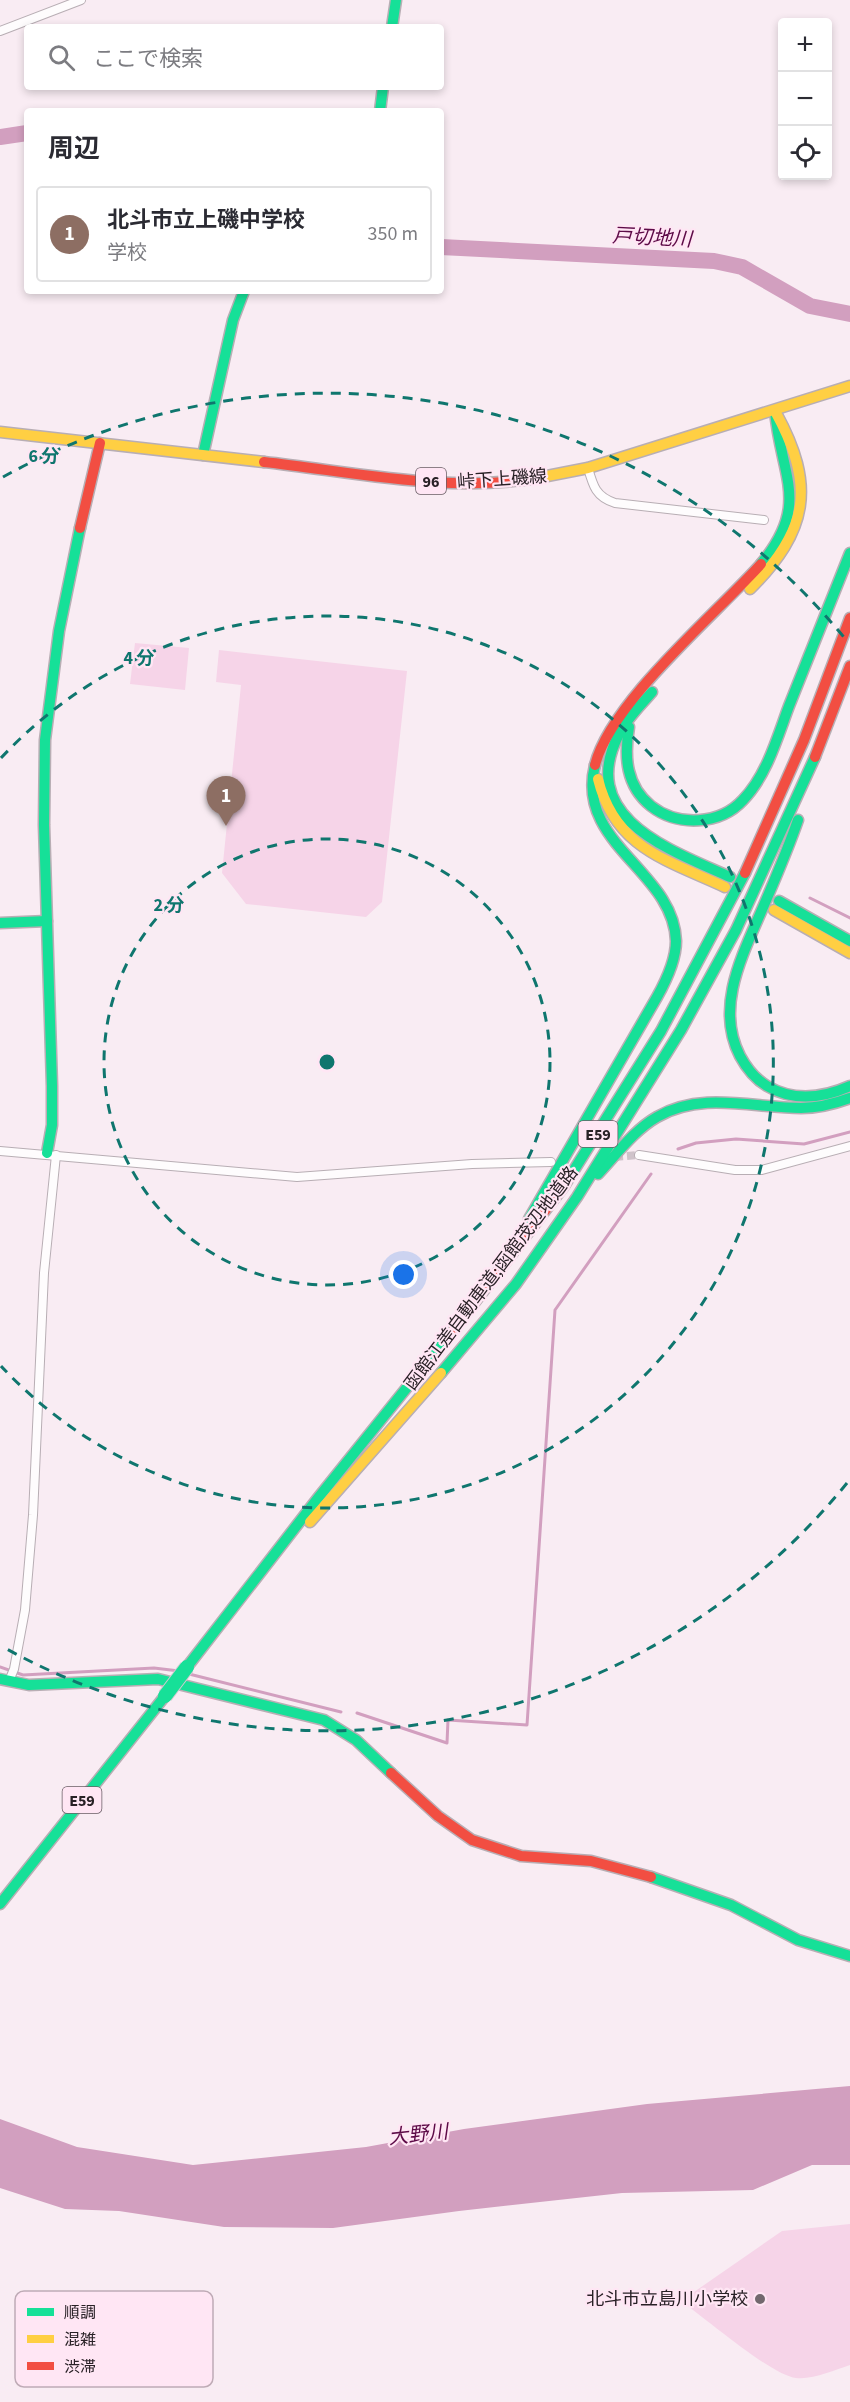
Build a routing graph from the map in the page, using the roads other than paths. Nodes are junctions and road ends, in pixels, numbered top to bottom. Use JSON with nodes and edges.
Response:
{"nodes":[{"id":1,"x":81,"y":0,"type":"edge"},
{"id":2,"x":396,"y":0,"type":"edge"},
{"id":3,"x":392,"y":24,"type":"edge"},
{"id":4,"x":0,"y":32,"type":"edge"},
{"id":5,"x":383,"y":90,"type":"edge"},
{"id":6,"x":380,"y":108,"type":"edge"},
{"id":7,"x":243,"y":294,"type":"edge"},
{"id":8,"x":850,"y":386,"type":"edge"},
{"id":9,"x":775,"y":411,"type":"junction"},
{"id":10,"x":0,"y":432,"type":"edge"},
{"id":11,"x":100,"y":443,"type":"junction"},
{"id":12,"x":203,"y":455,"type":"junction"},
{"id":13,"x":588,"y":468,"type":"junction"},
{"id":14,"x":764,"y":520,"type":"dead end"},
{"id":15,"x":850,"y":553,"type":"edge"},
{"id":16,"x":850,"y":618,"type":"edge"},
{"id":17,"x":850,"y":666,"type":"edge"},
{"id":18,"x":842,"y":690,"type":"junction"},
{"id":19,"x":631,"y":716,"type":"junction"},
{"id":20,"x":599,"y":747,"type":"junction"},
{"id":21,"x":47,"y":921,"type":"junction"},
{"id":22,"x":0,"y":924,"type":"edge"},
{"id":23,"x":850,"y":941,"type":"edge"},
{"id":24,"x":850,"y":952,"type":"edge"},
{"id":25,"x":850,"y":1086,"type":"edge"},
{"id":26,"x":850,"y":1098,"type":"edge"},
{"id":27,"x":850,"y":1146,"type":"edge"},
{"id":28,"x":0,"y":1151,"type":"edge"},
{"id":29,"x":52,"y":1154,"type":"junction"},
{"id":30,"x":639,"y":1155,"type":"tunnel mouth"},
{"id":31,"x":551,"y":1162,"type":"dead end"},
{"id":32,"x":577,"y":1197,"type":"junction"},
{"id":33,"x":466,"y":1317,"type":"junction"},
{"id":34,"x":248,"y":1591,"type":"junction"},
{"id":35,"x":9,"y":1676,"type":"edge"},
{"id":36,"x":0,"y":1904,"type":"edge"},
{"id":37,"x":850,"y":1956,"type":"edge"}],
"edges":[{"from":1,"to":4,"type":"street"},
{"from":2,"to":3,"type":"main road"},
{"from":5,"to":6,"type":"main road"},
{"from":7,"to":12,"type":"main road"},
{"from":8,"to":9,"type":"main road","name":"峠下上磯線","number":"96"},
{"from":9,"to":13,"type":"main road","name":"峠下上磯線","number":"96"},
{"from":9,"to":19,"type":"main road"},
{"from":9,"to":20,"type":"main road"},
{"from":10,"to":11,"type":"main road","name":"峠下上磯線","number":"96"},
{"from":11,"to":12,"type":"main road","name":"峠下上磯線","number":"96"},
{"from":11,"to":21,"type":"main road"},
{"from":12,"to":13,"type":"main road","name":"峠下上磯線","number":"96"},
{"from":13,"to":14,"type":"street"},
{"from":15,"to":19,"type":"main road"},
{"from":16,"to":33,"type":"main road","name":"函館江差自動車道;函館茂辺地道路","number":"E59"},
{"from":17,"to":18,"type":"main road","name":"函館江差自動車道;函館茂辺地道路","number":"E59"},
{"from":18,"to":25,"type":"main road"},
{"from":18,"to":32,"type":"main road","name":"函館江差自動車道;函館茂辺地道路","number":"E59"},
{"from":19,"to":20,"type":"main road"},
{"from":20,"to":33,"type":"main road"},
{"from":21,"to":22,"type":"main road"},
{"from":21,"to":29,"type":"main road"},
{"from":23,"to":24,"type":"main road"},
{"from":26,"to":32,"type":"main road"},
{"from":27,"to":30,"type":"street"},
{"from":28,"to":29,"type":"street"},
{"from":29,"to":31,"type":"street"},
{"from":29,"to":35,"type":"street"},
{"from":32,"to":34,"type":"main road","name":"函館江差自動車道;函館茂辺地道路","number":"E59"},
{"from":33,"to":34,"type":"main road","name":"函館江差自動車道;函館茂辺地道路","number":"E59"},
{"from":34,"to":36,"type":"main road","name":"函館江差自動車道;函館茂辺地道路","number":"E59","bridge":true},
{"from":35,"to":37,"type":"main road"}]}
